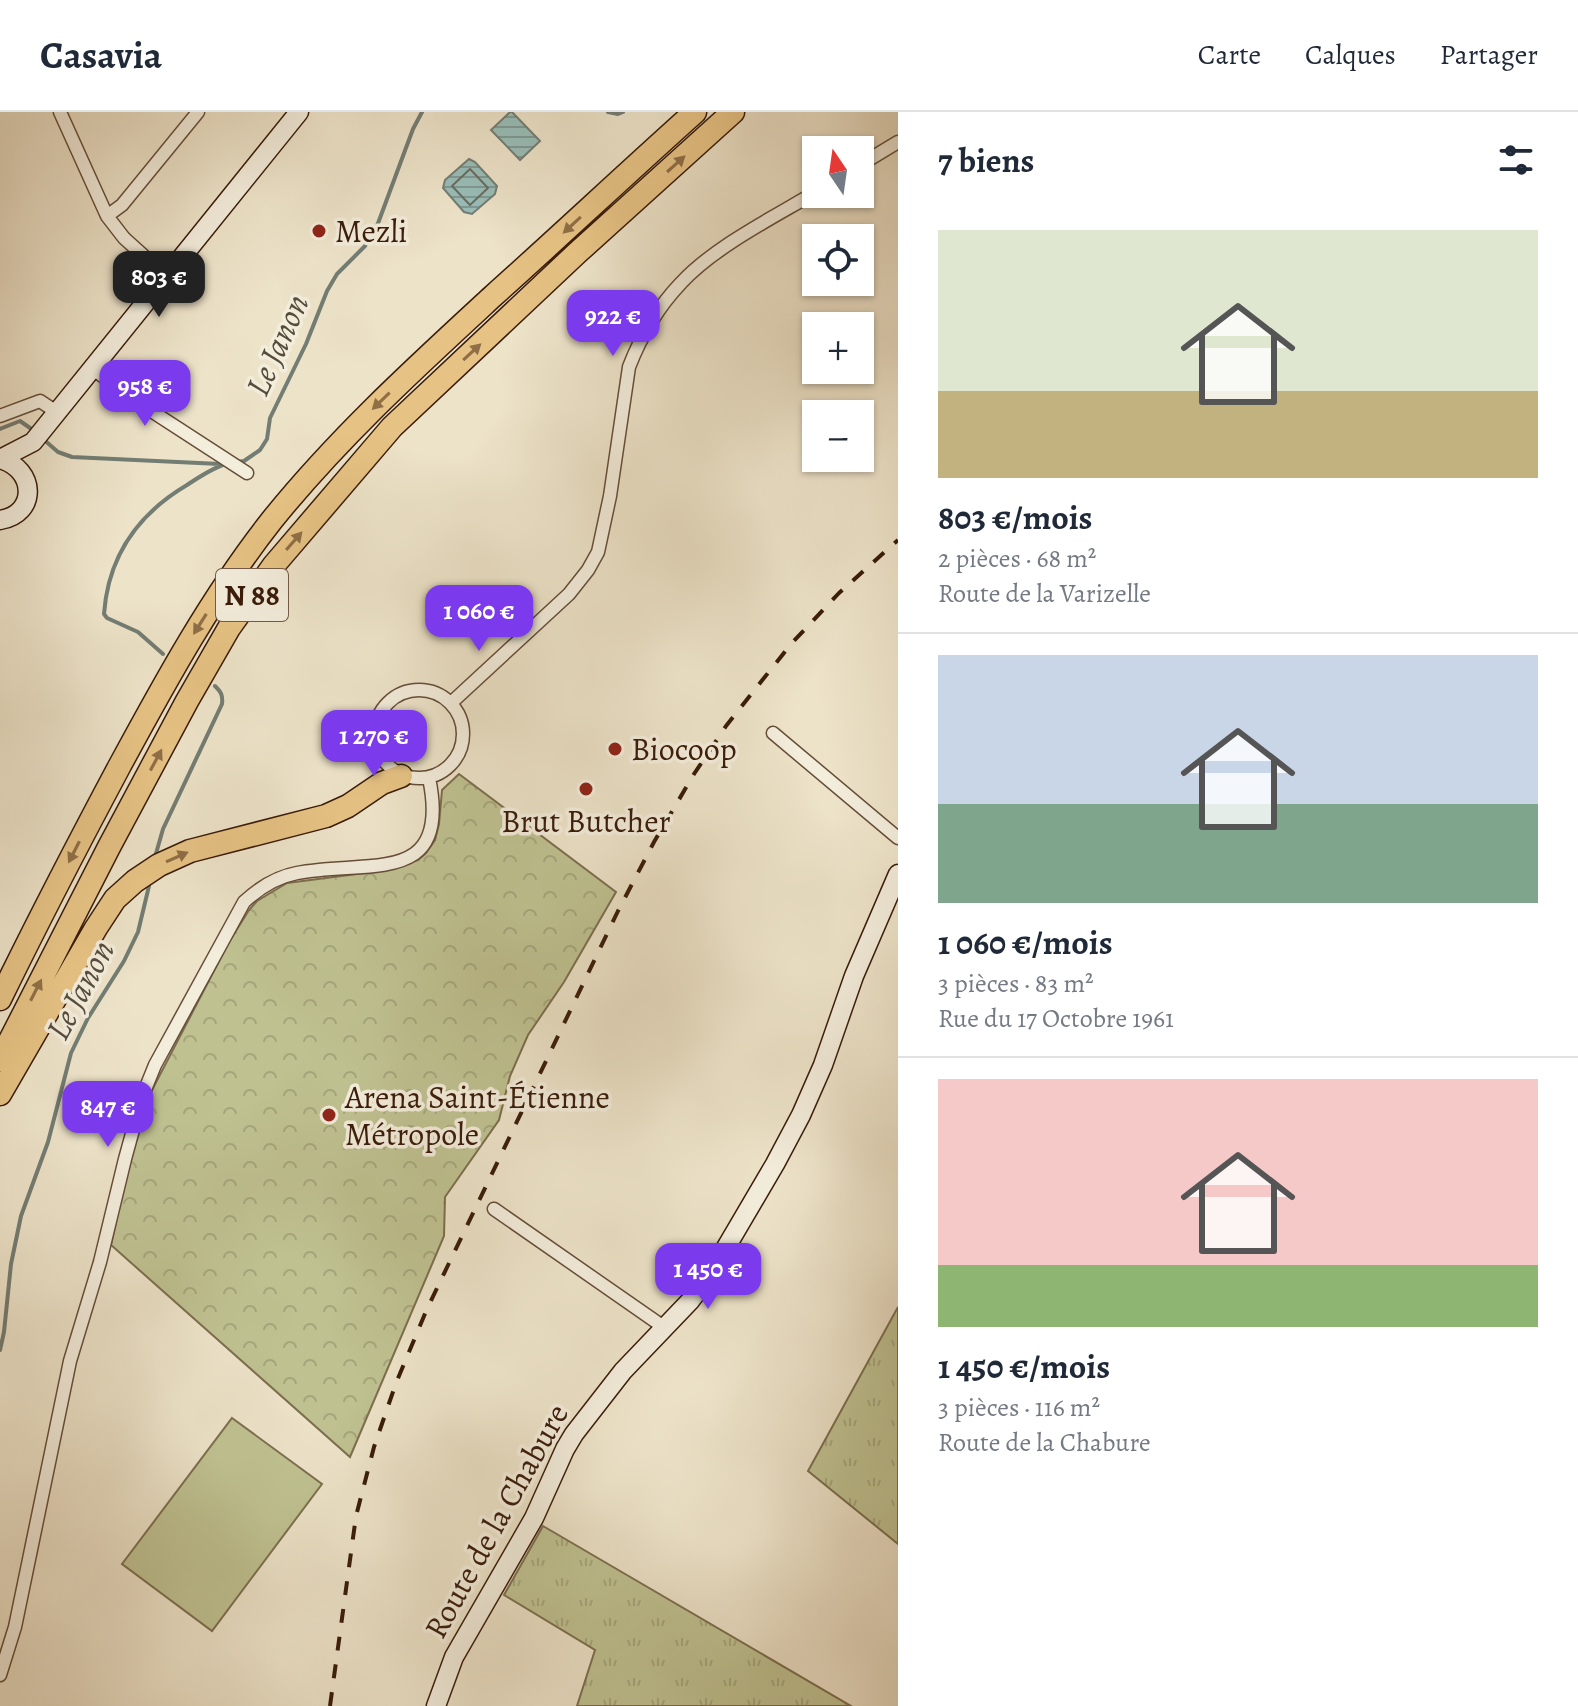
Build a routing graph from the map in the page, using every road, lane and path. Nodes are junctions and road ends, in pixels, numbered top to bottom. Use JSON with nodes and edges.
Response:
{"nodes":[{"id":1,"x":60,"y":112,"type":"edge"},
{"id":2,"x":198,"y":112,"type":"edge"},
{"id":3,"x":299,"y":112,"type":"edge"},
{"id":4,"x":695,"y":112,"type":"edge"},
{"id":5,"x":733,"y":112,"type":"edge"},
{"id":6,"x":898,"y":142,"type":"edge"},
{"id":7,"x":874,"y":157,"type":"edge"},
{"id":8,"x":802,"y":200,"type":"edge"},
{"id":9,"x":107,"y":216,"type":"junction"},
{"id":10,"x":166,"y":276,"type":"junction"},
{"id":11,"x":93,"y":369,"type":"junction"},
{"id":12,"x":58,"y":413,"type":"junction"},
{"id":13,"x":0,"y":416,"type":"edge"},
{"id":14,"x":39,"y":435,"type":"junction"},
{"id":15,"x":0,"y":459,"type":"edge"},
{"id":16,"x":244,"y":470,"type":"dead end"},
{"id":17,"x":25,"y":477,"type":"junction"},
{"id":18,"x":0,"y":520,"type":"edge"},
{"id":19,"x":451,"y":703,"type":"junction"},
{"id":20,"x":773,"y":733,"type":"dead end"},
{"id":21,"x":401,"y":776,"type":"junction"},
{"id":22,"x":429,"y":778,"type":"junction"},
{"id":23,"x":898,"y":838,"type":"edge"},
{"id":24,"x":898,"y":874,"type":"edge"},
{"id":25,"x":0,"y":999,"type":"edge"},
{"id":26,"x":0,"y":1060,"type":"edge"},
{"id":27,"x":0,"y":1094,"type":"edge"},
{"id":28,"x":494,"y":1209,"type":"dead end"},
{"id":29,"x":665,"y":1328,"type":"junction"},
{"id":30,"x":0,"y":1675,"type":"edge"},
{"id":31,"x":436,"y":1706,"type":"edge"}],
"edges":[{"from":1,"to":9,"type":"street"},
{"from":2,"to":9,"type":"street"},
{"from":3,"to":10,"type":"main road"},
{"from":4,"to":25,"type":"highway","number":"N 88","one_way":true},
{"from":26,"to":5,"type":"highway","number":"N 88","one_way":true},
{"from":6,"to":7,"type":"street"},
{"from":8,"to":19,"type":"street"},
{"from":9,"to":10,"type":"street"},
{"from":10,"to":11,"type":"main road"},
{"from":11,"to":12,"type":"main road"},
{"from":11,"to":16,"type":"street"},
{"from":12,"to":13,"type":"street"},
{"from":12,"to":14,"type":"main road"},
{"from":14,"to":15,"type":"main road"},
{"from":14,"to":17,"type":"main road"},
{"from":15,"to":17,"type":"main road"},
{"from":17,"to":18,"type":"main road"},
{"from":19,"to":21,"type":"street"},
{"from":19,"to":22,"type":"street"},
{"from":20,"to":23,"type":"street"},
{"from":21,"to":22,"type":"street"},
{"from":27,"to":21,"type":"highway","one_way":true},
{"from":22,"to":30,"type":"street"},
{"from":24,"to":29,"type":"main road","name":"Route de la Chabure"},
{"from":28,"to":29,"type":"street"},
{"from":29,"to":31,"type":"main road","name":"Route de la Chabure"}]}
